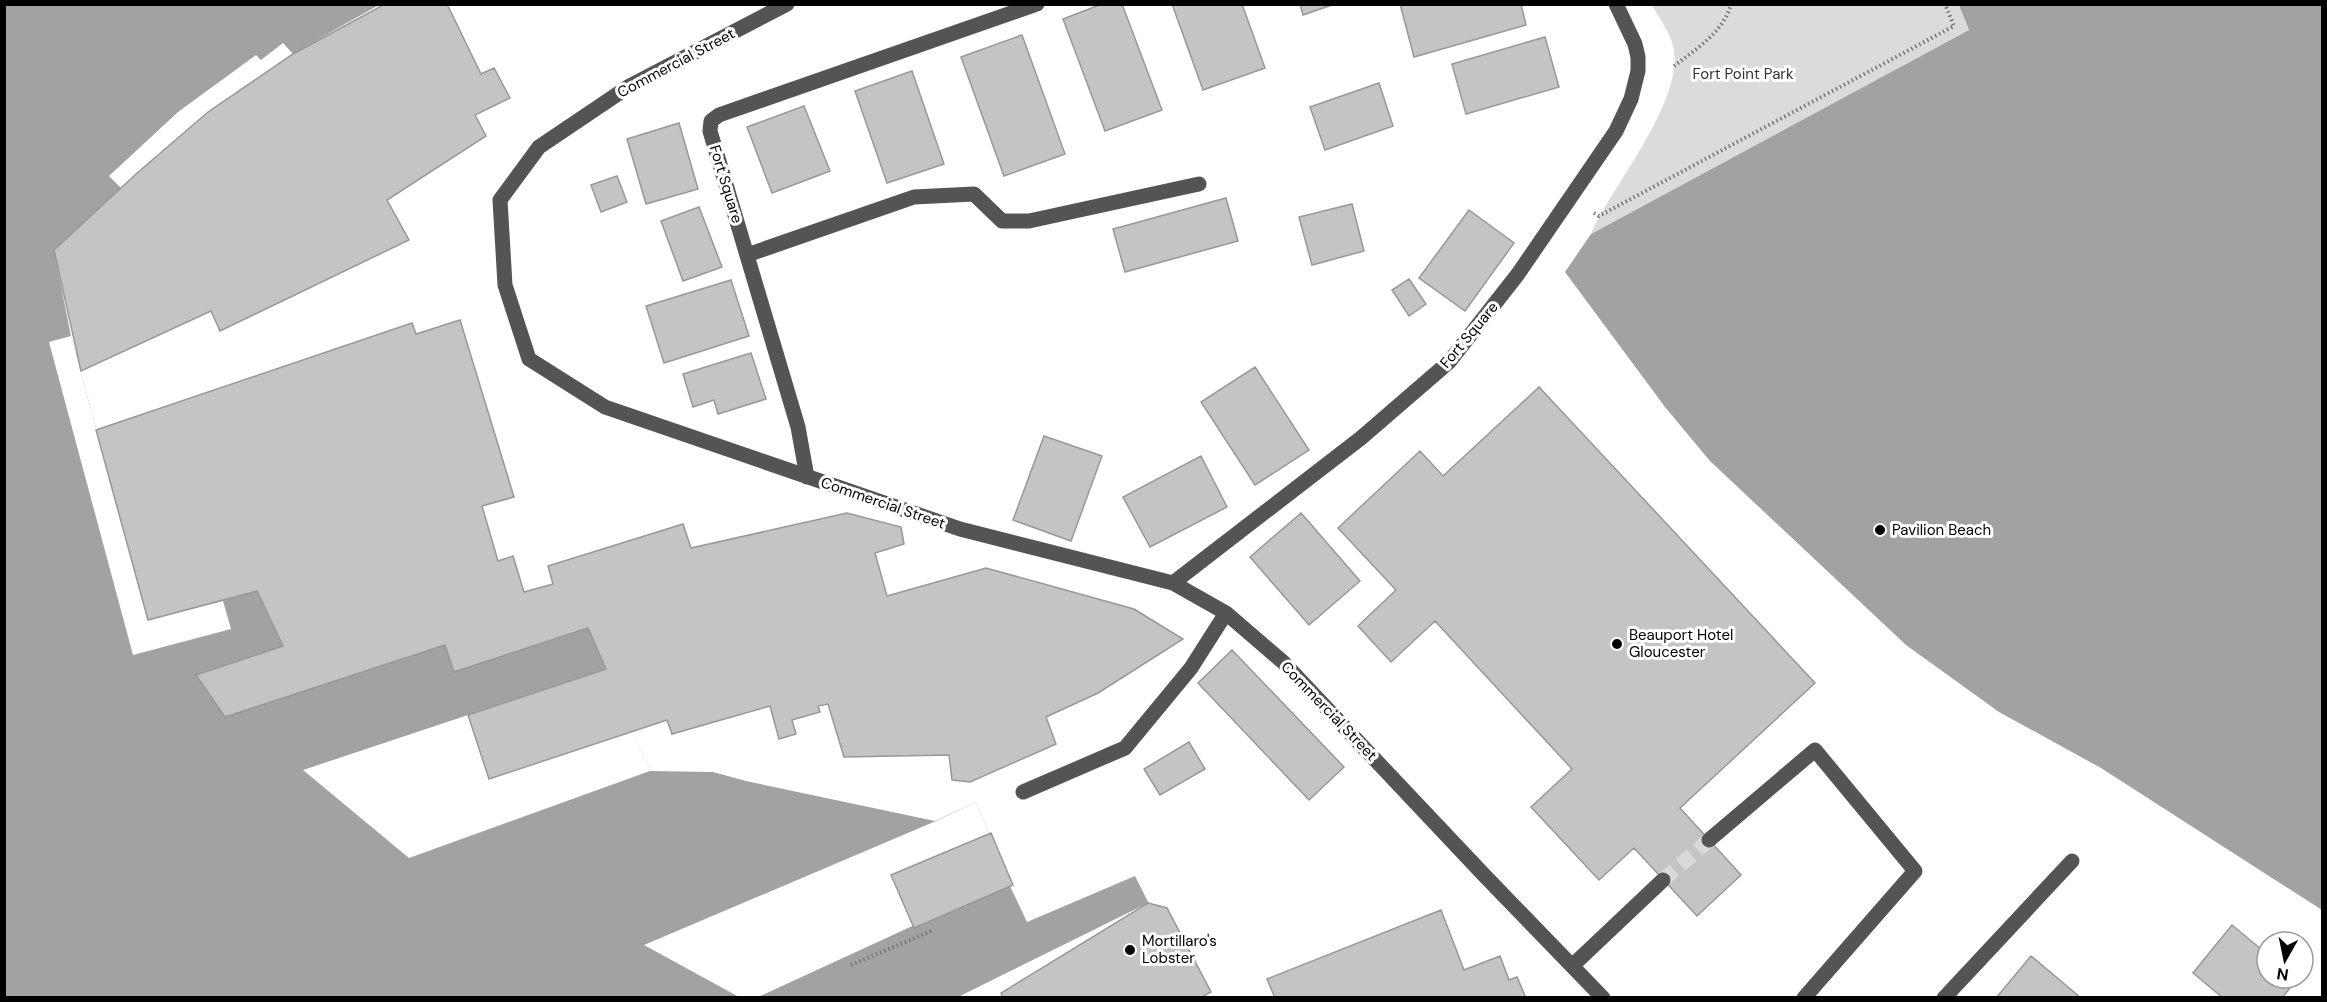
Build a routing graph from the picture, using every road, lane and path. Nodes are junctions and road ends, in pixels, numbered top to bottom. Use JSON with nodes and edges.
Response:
{"nodes":[{"id":1,"x":788,"y":4,"type":"edge"},
{"id":2,"x":1037,"y":4,"type":"edge"},
{"id":3,"x":1616,"y":4,"type":"edge"},
{"id":4,"x":1731,"y":4,"type":"edge"},
{"id":5,"x":1946,"y":4,"type":"edge"},
{"id":6,"x":1674,"y":66,"type":"dead end"},
{"id":7,"x":1198,"y":184,"type":"dead end"},
{"id":8,"x":1569,"y":198,"type":"junction"},
{"id":9,"x":747,"y":255,"type":"junction"},
{"id":10,"x":807,"y":477,"type":"junction"},
{"id":11,"x":1173,"y":583,"type":"junction"},
{"id":12,"x":1226,"y":614,"type":"junction"},
{"id":13,"x":1023,"y":792,"type":"dead end"},
{"id":14,"x":1710,"y":840,"type":"tunnel mouth"},
{"id":15,"x":2072,"y":861,"type":"dead end"},
{"id":16,"x":1663,"y":880,"type":"tunnel mouth"},
{"id":17,"x":931,"y":931,"type":"dead end"},
{"id":18,"x":851,"y":965,"type":"dead end"},
{"id":19,"x":1572,"y":966,"type":"junction"},
{"id":20,"x":1603,"y":998,"type":"edge"},
{"id":21,"x":1804,"y":998,"type":"edge"},
{"id":22,"x":1944,"y":998,"type":"edge"}],
"edges":[{"from":1,"to":10,"type":"street","name":"Commercial Street"},
{"from":2,"to":9,"type":"street","name":"Fort Square"},
{"from":3,"to":8,"type":"street","name":"Fort Square"},
{"from":4,"to":6,"type":"path"},
{"from":5,"to":8,"type":"path"},
{"from":7,"to":9,"type":"street"},
{"from":8,"to":11,"type":"street","name":"Fort Square"},
{"from":9,"to":10,"type":"street","name":"Fort Square"},
{"from":10,"to":11,"type":"street","name":"Commercial Street"},
{"from":11,"to":12,"type":"street","name":"Commercial Street"},
{"from":12,"to":13,"type":"street"},
{"from":12,"to":19,"type":"street","name":"Commercial Street"},
{"from":14,"to":21,"type":"street"},
{"from":15,"to":22,"type":"street"},
{"from":16,"to":19,"type":"street"},
{"from":17,"to":18,"type":"path"},
{"from":19,"to":20,"type":"street","name":"Commercial Street"}]}
